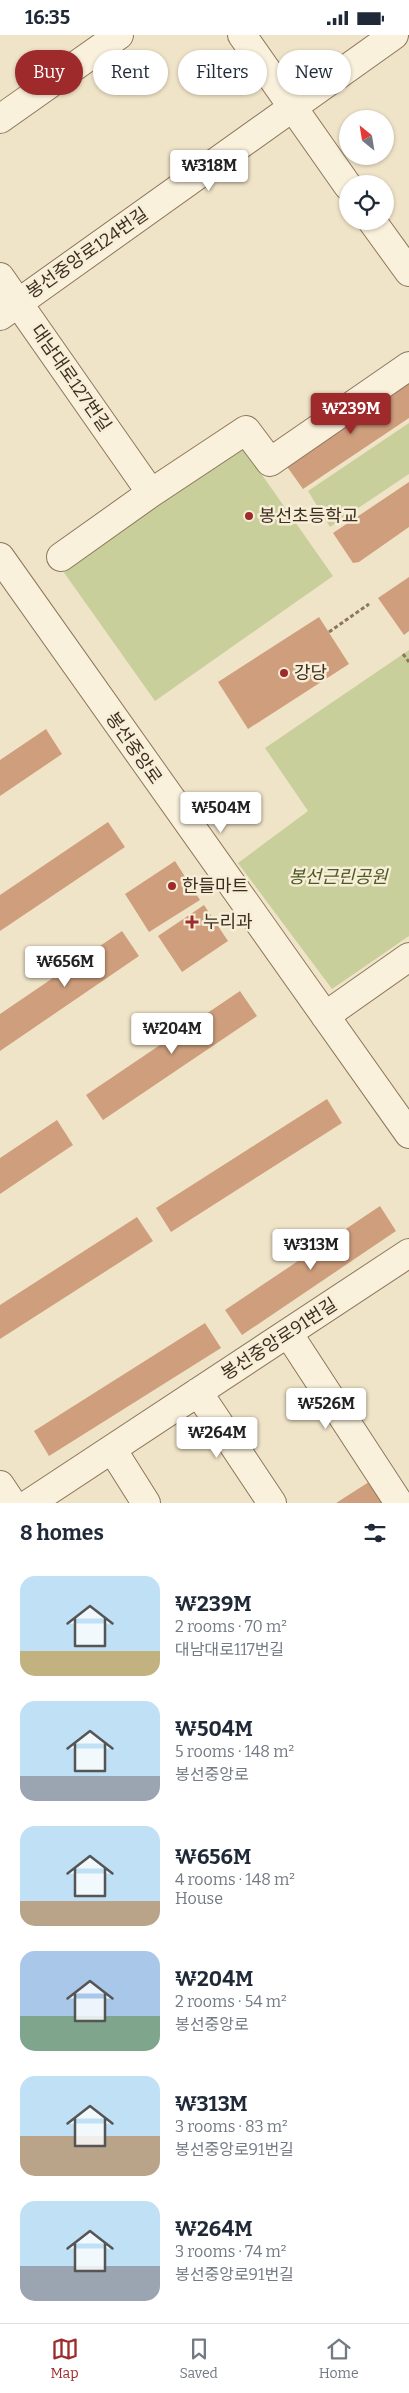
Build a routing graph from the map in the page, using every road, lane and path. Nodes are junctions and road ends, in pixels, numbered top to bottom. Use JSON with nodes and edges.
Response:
{"nodes":[{"id":1,"x":118,"y":35,"type":"edge"},
{"id":2,"x":242,"y":35,"type":"edge"},
{"id":3,"x":394,"y":35,"type":"edge"},
{"id":4,"x":292,"y":107,"type":"junction"},
{"id":5,"x":0,"y":119,"type":"edge"},
{"id":6,"x":340,"y":175,"type":"edge"},
{"id":7,"x":379,"y":230,"type":"edge"},
{"id":8,"x":409,"y":271,"type":"edge"},
{"id":9,"x":0,"y":277,"type":"edge"},
{"id":10,"x":9,"y":309,"type":"edge"},
{"id":11,"x":409,"y":366,"type":"edge"},
{"id":12,"x":147,"y":486,"type":"junction"},
{"id":13,"x":0,"y":557,"type":"edge"},
{"id":14,"x":61,"y":557,"type":"dead end"},
{"id":15,"x":369,"y":604,"type":"dead end"},
{"id":16,"x":329,"y":632,"type":"dead end"},
{"id":17,"x":403,"y":654,"type":"dead end"},
{"id":18,"x":409,"y":662,"type":"edge"},
{"id":19,"x":409,"y":957,"type":"edge"},
{"id":20,"x":325,"y":1016,"type":"junction"},
{"id":21,"x":409,"y":1134,"type":"edge"},
{"id":22,"x":409,"y":1253,"type":"edge"},
{"id":23,"x":288,"y":1333,"type":"junction"},
{"id":24,"x":198,"y":1392,"type":"junction"},
{"id":25,"x":112,"y":1449,"type":"junction"},
{"id":26,"x":0,"y":1485,"type":"edge"},
{"id":27,"x":12,"y":1503,"type":"edge"},
{"id":28,"x":30,"y":1503,"type":"edge"},
{"id":29,"x":146,"y":1503,"type":"edge"},
{"id":30,"x":272,"y":1503,"type":"edge"},
{"id":31,"x":399,"y":1503,"type":"edge"}],
"edges":[{"from":1,"to":5,"type":"street"},
{"from":2,"to":4,"type":"street"},
{"from":3,"to":4,"type":"street","name":"봉선중앙로124번길"},
{"from":4,"to":6,"type":"street"},
{"from":4,"to":10,"type":"street","name":"봉선중앙로124번길"},
{"from":7,"to":8,"type":"street"},
{"from":9,"to":10,"type":"street","name":"대남대로127번길"},
{"from":10,"to":12,"type":"street","name":"대남대로127번길"},
{"from":11,"to":12,"type":"street"},
{"from":12,"to":14,"type":"street"},
{"from":13,"to":20,"type":"street","name":"봉선중앙로"},
{"from":15,"to":16,"type":"path"},
{"from":17,"to":18,"type":"path"},
{"from":19,"to":20,"type":"street"},
{"from":20,"to":21,"type":"street","name":"봉선중앙로"},
{"from":22,"to":23,"type":"street","name":"봉선중앙로91번길"},
{"from":23,"to":24,"type":"street","name":"봉선중앙로91번길"},
{"from":23,"to":31,"type":"street"},
{"from":24,"to":25,"type":"street","name":"봉선중앙로91번길"},
{"from":24,"to":30,"type":"street"},
{"from":25,"to":28,"type":"street","name":"봉선중앙로91번길"},
{"from":25,"to":29,"type":"street"},
{"from":26,"to":27,"type":"street"}]}
